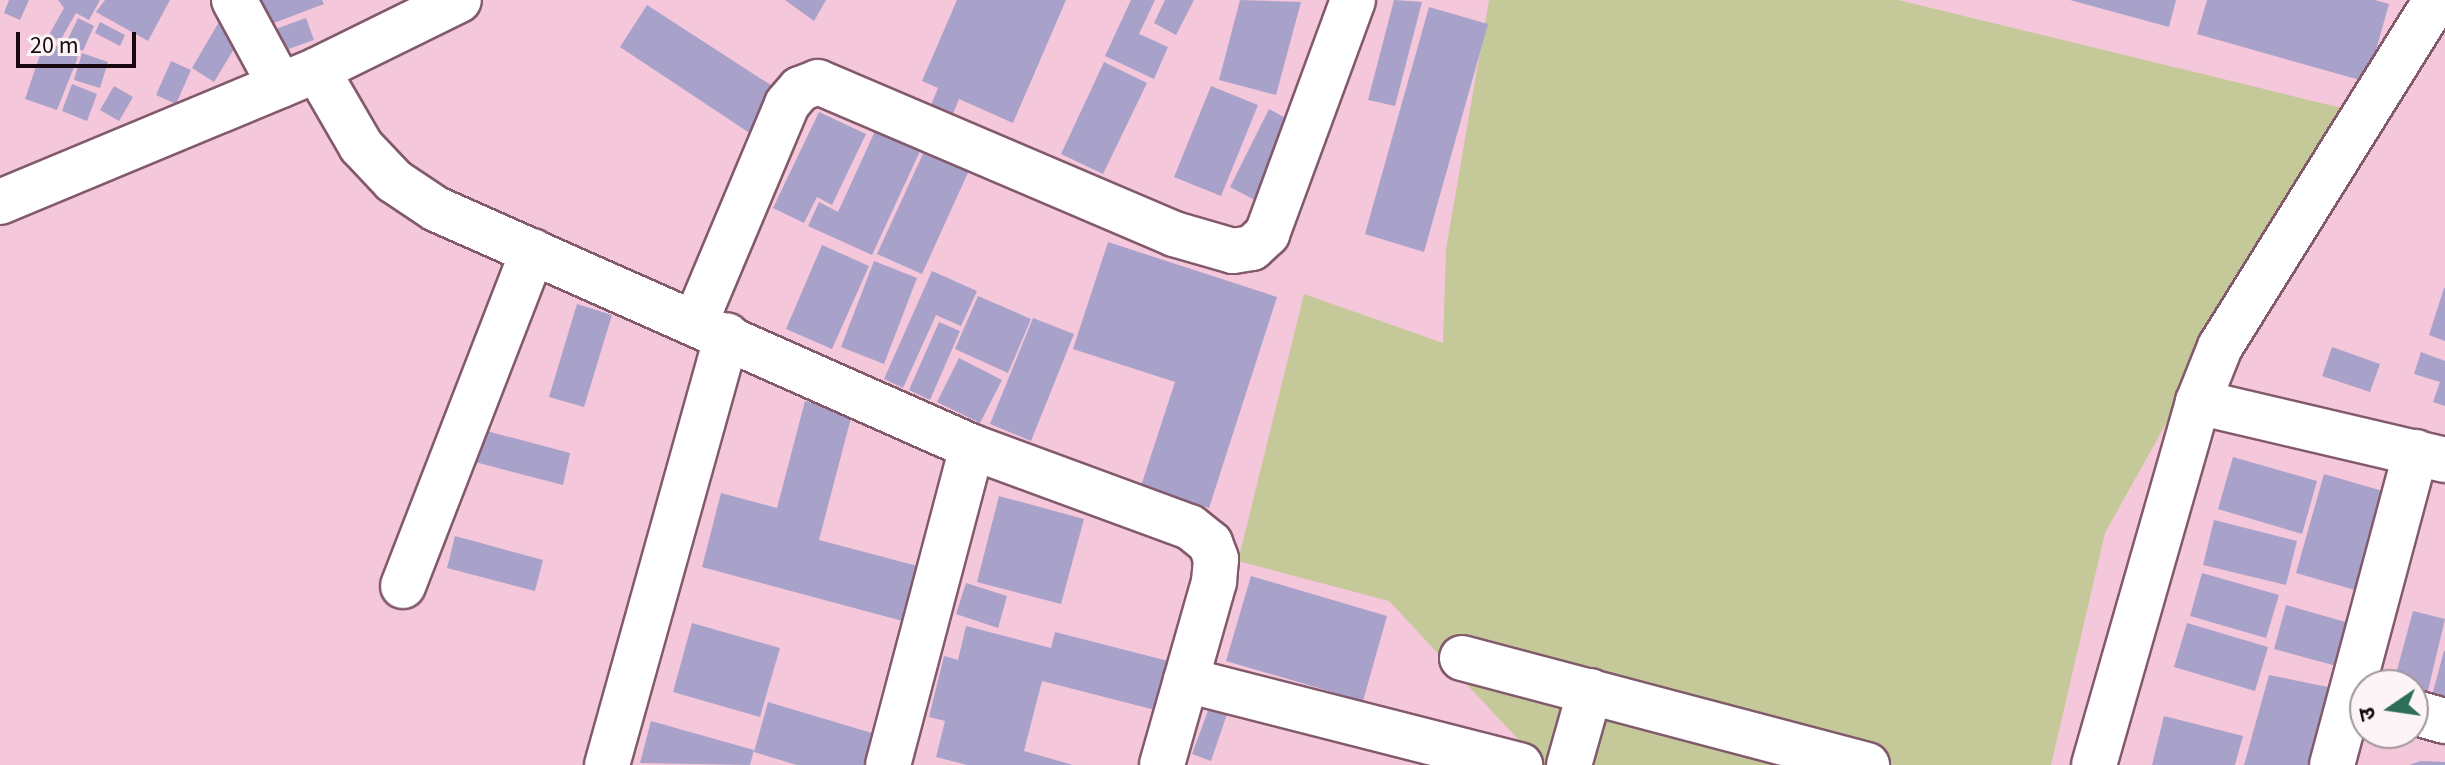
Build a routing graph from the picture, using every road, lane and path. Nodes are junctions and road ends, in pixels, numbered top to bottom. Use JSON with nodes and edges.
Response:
{"nodes":[{"id":1,"x":234,"y":0,"type":"edge"},
{"id":2,"x":459,"y":0,"type":"edge"},
{"id":3,"x":1353,"y":0,"type":"edge"},
{"id":4,"x":2434,"y":1,"type":"edge"},
{"id":5,"x":298,"y":77,"type":"junction"},
{"id":6,"x":0,"y":202,"type":"edge"},
{"id":7,"x":533,"y":251,"type":"junction"},
{"id":8,"x":711,"y":328,"type":"junction"},
{"id":9,"x":2198,"y":402,"type":"junction"},
{"id":10,"x":972,"y":447,"type":"junction"},
{"id":11,"x":2431,"y":456,"type":"edge"},
{"id":12,"x":403,"y":586,"type":"dead end"},
{"id":13,"x":1462,"y":658,"type":"dead end"},
{"id":14,"x":2367,"y":669,"type":"edge"},
{"id":15,"x":1186,"y":680,"type":"junction"},
{"id":16,"x":1590,"y":691,"type":"junction"},
{"id":17,"x":2349,"y":721,"type":"edge"},
{"id":18,"x":607,"y":765,"type":"edge"},
{"id":19,"x":888,"y":765,"type":"edge"},
{"id":20,"x":1162,"y":765,"type":"edge"},
{"id":21,"x":1520,"y":765,"type":"edge"},
{"id":22,"x":1569,"y":765,"type":"edge"},
{"id":23,"x":1867,"y":765,"type":"edge"},
{"id":24,"x":2094,"y":765,"type":"edge"},
{"id":25,"x":2332,"y":765,"type":"edge"}],
"edges":[{"from":1,"to":5,"type":"street"},
{"from":2,"to":5,"type":"street"},
{"from":3,"to":8,"type":"street"},
{"from":4,"to":9,"type":"street"},
{"from":5,"to":6,"type":"street"},
{"from":5,"to":7,"type":"street"},
{"from":7,"to":8,"type":"street"},
{"from":7,"to":12,"type":"street"},
{"from":8,"to":10,"type":"street"},
{"from":8,"to":18,"type":"street"},
{"from":9,"to":11,"type":"street"},
{"from":9,"to":24,"type":"street"},
{"from":10,"to":15,"type":"street"},
{"from":10,"to":19,"type":"street"},
{"from":11,"to":14,"type":"street"},
{"from":13,"to":16,"type":"street"},
{"from":15,"to":20,"type":"street"},
{"from":15,"to":21,"type":"street"},
{"from":16,"to":22,"type":"street"},
{"from":16,"to":23,"type":"street"},
{"from":17,"to":25,"type":"street"}]}
